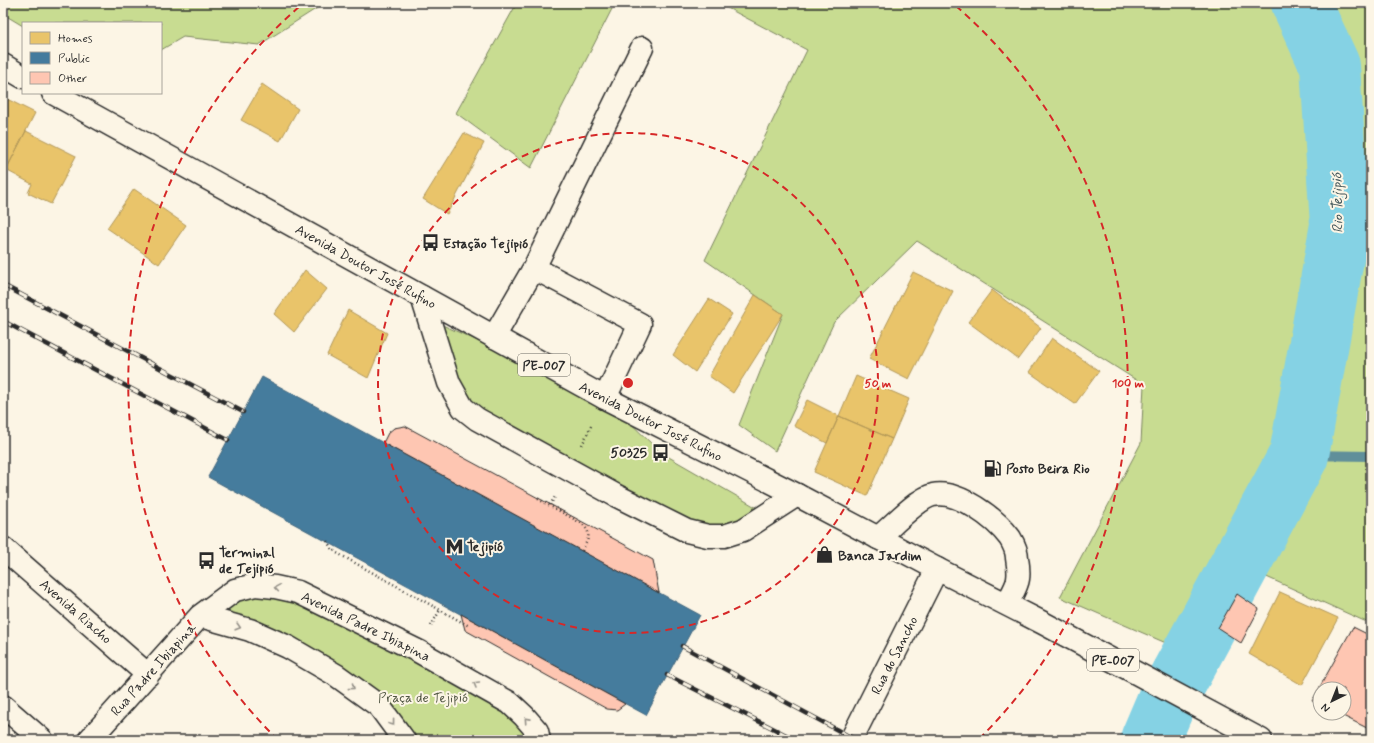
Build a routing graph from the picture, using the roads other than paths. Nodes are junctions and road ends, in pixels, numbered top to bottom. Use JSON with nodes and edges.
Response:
{"nodes":[{"id":1,"x":642,"y":48,"type":"dead end"},
{"id":2,"x":3,"y":66,"type":"edge"},
{"id":3,"x":22,"y":76,"type":"edge"},
{"id":4,"x":55,"y":94,"type":"edge"},
{"id":5,"x":534,"y":268,"type":"junction"},
{"id":6,"x":422,"y":297,"type":"junction"},
{"id":7,"x":494,"y":337,"type":"junction"},
{"id":8,"x":605,"y":398,"type":"junction"},
{"id":9,"x":797,"y":495,"type":"junction"},
{"id":10,"x":878,"y":538,"type":"junction"},
{"id":11,"x":3,"y":548,"type":"edge"},
{"id":12,"x":937,"y":569,"type":"junction"},
{"id":13,"x":1007,"y":604,"type":"junction"},
{"id":14,"x":200,"y":616,"type":"junction"},
{"id":15,"x":148,"y":674,"type":"junction"},
{"id":16,"x":3,"y":706,"type":"edge"},
{"id":17,"x":42,"y":740,"type":"edge"},
{"id":18,"x":89,"y":740,"type":"edge"},
{"id":19,"x":404,"y":740,"type":"edge"},
{"id":20,"x":539,"y":740,"type":"edge"},
{"id":21,"x":850,"y":740,"type":"edge"},
{"id":22,"x":1261,"y":740,"type":"edge"}],
"edges":[{"from":1,"to":5,"type":"street"},
{"from":2,"to":3,"type":"street"},
{"from":4,"to":6,"type":"street","name":"Avenida Doutor José Rufino","number":"PE-007"},
{"from":5,"to":7,"type":"street"},
{"from":5,"to":8,"type":"street"},
{"from":6,"to":7,"type":"street","name":"Avenida Doutor José Rufino","number":"PE-007"},
{"from":6,"to":9,"type":"street"},
{"from":7,"to":8,"type":"street","name":"Avenida Doutor José Rufino","number":"PE-007"},
{"from":8,"to":9,"type":"street","name":"Avenida Doutor José Rufino","number":"PE-007"},
{"from":9,"to":10,"type":"street","name":"Avenida Doutor José Rufino","number":"PE-007"},
{"from":10,"to":12,"type":"street","name":"Avenida Doutor José Rufino","number":"PE-007"},
{"from":10,"to":13,"type":"street"},
{"from":11,"to":15,"type":"street","name":"Avenida Riacho"},
{"from":12,"to":13,"type":"street","name":"Avenida Doutor José Rufino","number":"PE-007"},
{"from":12,"to":21,"type":"street","name":"Rua do Sancho"},
{"from":13,"to":22,"type":"street","name":"Avenida Doutor José Rufino","number":"PE-007"},
{"from":14,"to":15,"type":"street","name":"Rua Padre Ibiapina"},
{"from":14,"to":19,"type":"street","one_way":true},
{"from":20,"to":14,"type":"street","name":"Avenida Padre Ibiapina","one_way":true},
{"from":15,"to":18,"type":"street","name":"Rua Padre Ibiapina"},
{"from":16,"to":17,"type":"street"}]}
